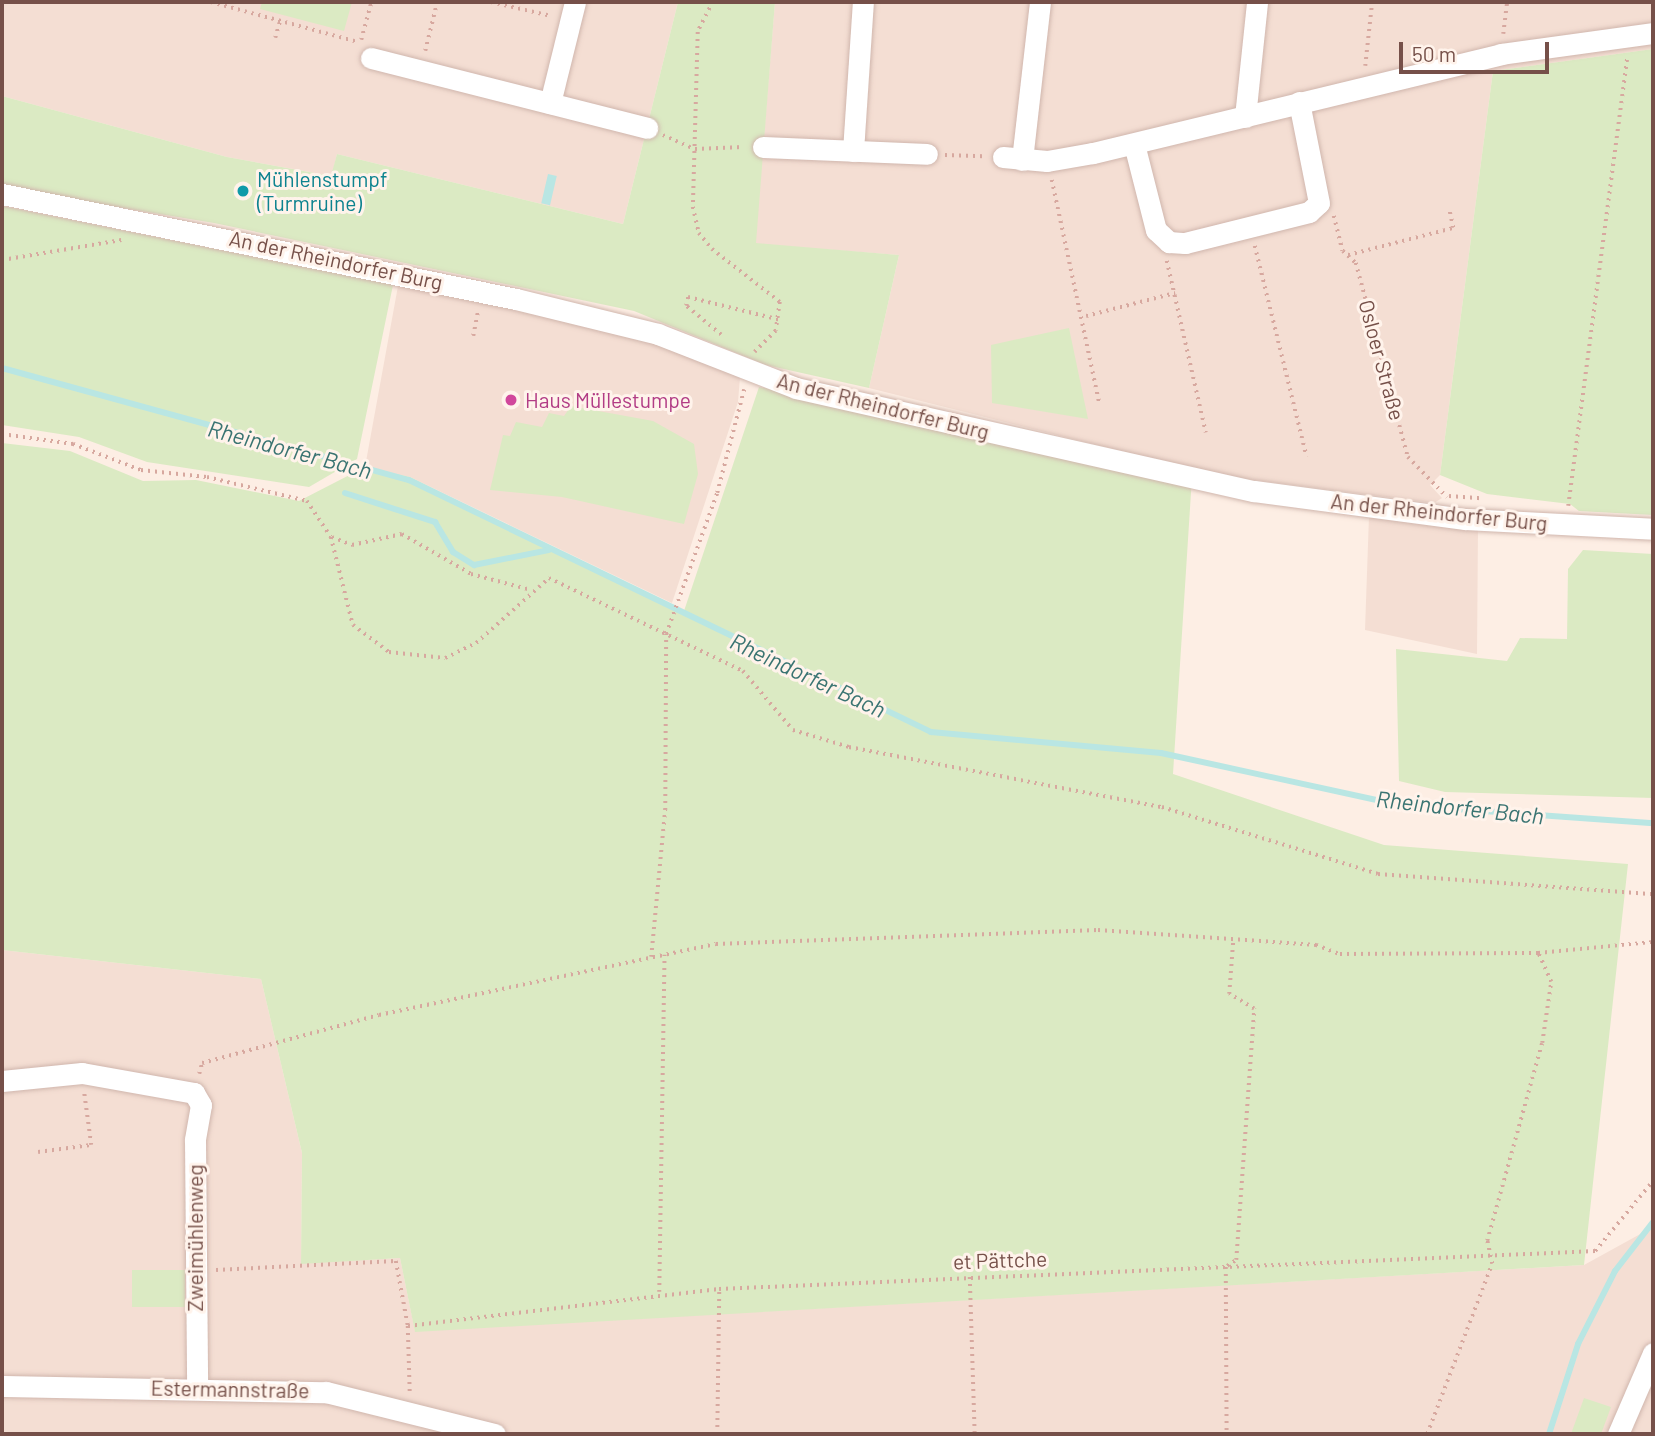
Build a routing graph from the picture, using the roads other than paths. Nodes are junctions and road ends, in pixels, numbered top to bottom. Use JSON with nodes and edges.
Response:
{"nodes":[{"id":1,"x":863,"y":2,"type":"edge"},
{"id":2,"x":1040,"y":2,"type":"edge"},
{"id":3,"x":1257,"y":2,"type":"edge"},
{"id":4,"x":572,"y":11,"type":"edge"},
{"id":5,"x":1653,"y":33,"type":"edge"},
{"id":6,"x":366,"y":50,"type":"road end"},
{"id":7,"x":1299,"y":102,"type":"junction"},
{"id":8,"x":550,"y":103,"type":"junction"},
{"id":9,"x":1245,"y":117,"type":"junction"},
{"id":10,"x":647,"y":128,"type":"road end"},
{"id":11,"x":1134,"y":144,"type":"junction"},
{"id":12,"x":763,"y":147,"type":"road end"},
{"id":13,"x":853,"y":151,"type":"junction"},
{"id":14,"x":927,"y":154,"type":"road end"},
{"id":15,"x":2,"y":194,"type":"edge"},
{"id":16,"x":1653,"y":530,"type":"edge"},
{"id":17,"x":2,"y":1082,"type":"edge"},
{"id":18,"x":1653,"y":1353,"type":"edge"},
{"id":19,"x":2,"y":1386,"type":"edge"},
{"id":20,"x":197,"y":1387,"type":"junction"},
{"id":21,"x":495,"y":1434,"type":"edge"},
{"id":22,"x":1618,"y":1434,"type":"edge"}],
"edges":[{"from":1,"to":13,"type":"street"},
{"from":2,"to":11,"type":"street"},
{"from":3,"to":9,"type":"street"},
{"from":4,"to":8,"type":"street"},
{"from":5,"to":7,"type":"street"},
{"from":6,"to":8,"type":"street"},
{"from":7,"to":9,"type":"street"},
{"from":7,"to":11,"type":"street"},
{"from":8,"to":10,"type":"street"},
{"from":9,"to":11,"type":"street"},
{"from":12,"to":13,"type":"street"},
{"from":13,"to":14,"type":"street"},
{"from":15,"to":16,"type":"street","name":"An der Rheindorfer Burg"},
{"from":17,"to":20,"type":"street","name":"Zweimühlenweg"},
{"from":18,"to":22,"type":"street"},
{"from":19,"to":20,"type":"street","name":"Estermannstraße"},
{"from":20,"to":21,"type":"street","name":"Estermannstraße"}]}
